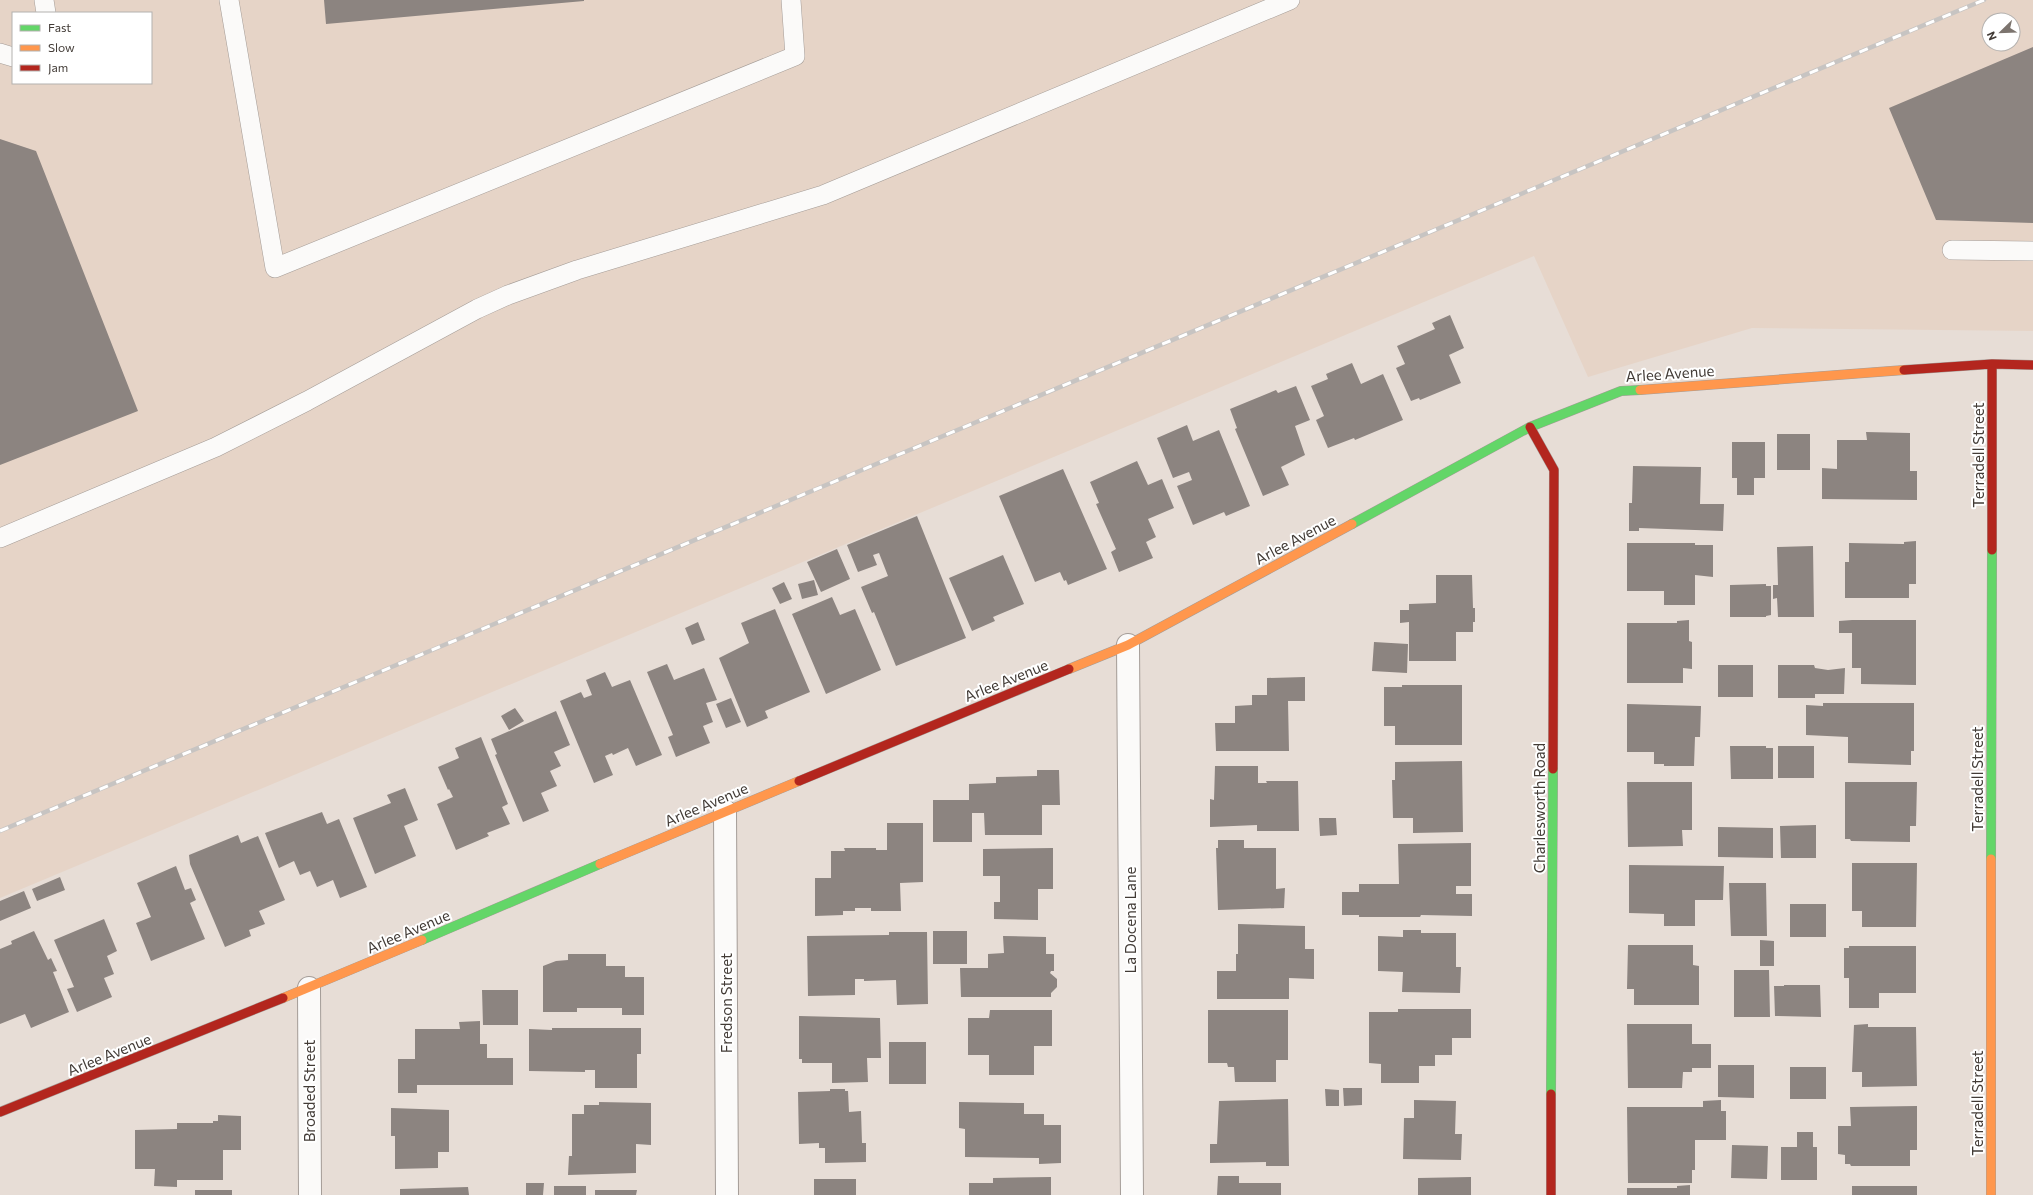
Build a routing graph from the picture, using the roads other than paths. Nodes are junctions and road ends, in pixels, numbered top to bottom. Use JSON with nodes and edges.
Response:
{"nodes":[{"id":1,"x":44,"y":0,"type":"edge"},
{"id":2,"x":229,"y":0,"type":"edge"},
{"id":3,"x":791,"y":0,"type":"edge"},
{"id":4,"x":1290,"y":0,"type":"edge"},
{"id":5,"x":46,"y":12,"type":"edge"},
{"id":6,"x":0,"y":53,"type":"edge"},
{"id":7,"x":12,"y":57,"type":"edge"},
{"id":8,"x":1952,"y":250,"type":"dead end"},
{"id":9,"x":2033,"y":251,"type":"edge"},
{"id":10,"x":1992,"y":364,"type":"junction"},
{"id":11,"x":2033,"y":365,"type":"edge"},
{"id":12,"x":1530,"y":428,"type":"junction"},
{"id":13,"x":0,"y":538,"type":"edge"},
{"id":14,"x":1128,"y":645,"type":"junction"},
{"id":15,"x":725,"y":810,"type":"junction"},
{"id":16,"x":309,"y":988,"type":"junction"},
{"id":17,"x":0,"y":1112,"type":"edge"},
{"id":18,"x":310,"y":1195,"type":"edge"},
{"id":19,"x":727,"y":1195,"type":"edge"},
{"id":20,"x":1132,"y":1195,"type":"edge"},
{"id":21,"x":1551,"y":1195,"type":"edge"},
{"id":22,"x":1991,"y":1195,"type":"edge"}],
"edges":[{"from":1,"to":5,"type":"lane"},
{"from":2,"to":3,"type":"lane"},
{"from":4,"to":13,"type":"lane"},
{"from":6,"to":7,"type":"lane"},
{"from":8,"to":9,"type":"lane"},
{"from":10,"to":11,"type":"street","name":"Arlee Avenue"},
{"from":10,"to":12,"type":"street","name":"Arlee Avenue"},
{"from":10,"to":22,"type":"street","name":"Terradell Street"},
{"from":12,"to":14,"type":"street","name":"Arlee Avenue"},
{"from":12,"to":21,"type":"street","name":"Charlesworth Road"},
{"from":14,"to":15,"type":"street","name":"Arlee Avenue"},
{"from":14,"to":20,"type":"street","name":"La Docena Lane"},
{"from":15,"to":16,"type":"street","name":"Arlee Avenue"},
{"from":15,"to":19,"type":"street","name":"Fredson Street"},
{"from":16,"to":17,"type":"street","name":"Arlee Avenue"},
{"from":16,"to":18,"type":"street","name":"Broaded Street"}]}
